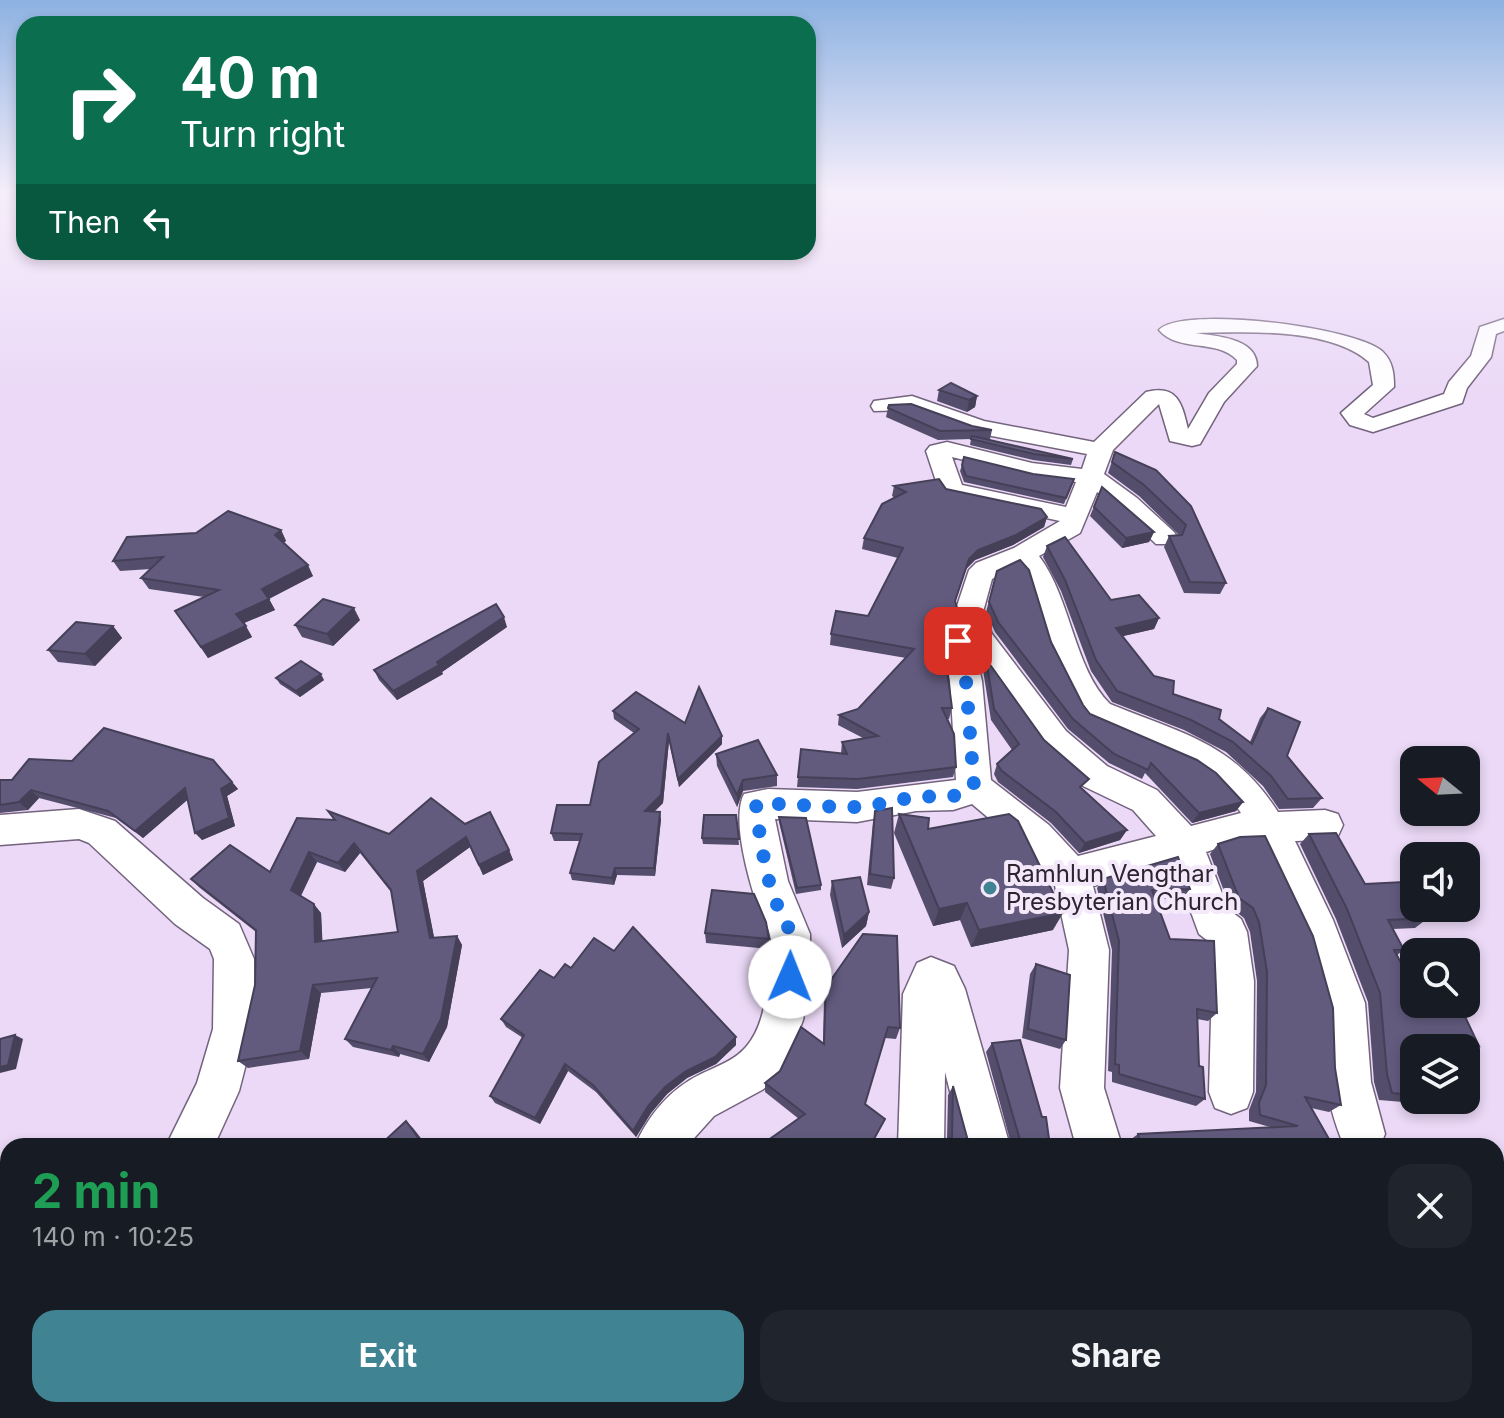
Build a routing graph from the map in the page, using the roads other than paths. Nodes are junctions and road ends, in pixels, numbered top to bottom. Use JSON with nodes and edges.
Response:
{"nodes":[{"id":1,"x":1504,"y":325,"type":"edge"},
{"id":2,"x":882,"y":406,"type":"dead end"},
{"id":3,"x":1101,"y":450,"type":"junction"},
{"id":4,"x":1092,"y":477,"type":"junction"},
{"id":5,"x":1076,"y":517,"type":"junction"},
{"id":6,"x":1165,"y":538,"type":"dead end"},
{"id":7,"x":1023,"y":554,"type":"junction"},
{"id":8,"x":978,"y":637,"type":"junction"},
{"id":9,"x":974,"y":786,"type":"junction"},
{"id":10,"x":1325,"y":825,"type":"dead end"},
{"id":11,"x":1267,"y":826,"type":"junction"},
{"id":12,"x":0,"y":830,"type":"edge"},
{"id":13,"x":1184,"y":844,"type":"junction"},
{"id":14,"x":1071,"y":874,"type":"junction"},
{"id":15,"x":1231,"y":1092,"type":"dead end"},
{"id":16,"x":1362,"y":1134,"type":"dead end"},
{"id":17,"x":193,"y":1138,"type":"edge"},
{"id":18,"x":665,"y":1138,"type":"edge"},
{"id":19,"x":921,"y":1138,"type":"edge"},
{"id":20,"x":985,"y":1138,"type":"edge"},
{"id":21,"x":1097,"y":1138,"type":"edge"}],
"edges":[{"from":1,"to":3,"type":"street"},
{"from":2,"to":3,"type":"street"},
{"from":3,"to":4,"type":"street"},
{"from":4,"to":5,"type":"street"},
{"from":4,"to":5,"type":"street"},
{"from":4,"to":6,"type":"street"},
{"from":5,"to":7,"type":"street"},
{"from":7,"to":8,"type":"street"},
{"from":7,"to":11,"type":"street"},
{"from":8,"to":9,"type":"street"},
{"from":8,"to":13,"type":"street"},
{"from":9,"to":14,"type":"street"},
{"from":9,"to":18,"type":"street"},
{"from":10,"to":11,"type":"street"},
{"from":11,"to":13,"type":"street"},
{"from":11,"to":16,"type":"street"},
{"from":12,"to":17,"type":"street"},
{"from":13,"to":14,"type":"street"},
{"from":13,"to":15,"type":"street"},
{"from":14,"to":21,"type":"street"},
{"from":19,"to":20,"type":"street"}]}
